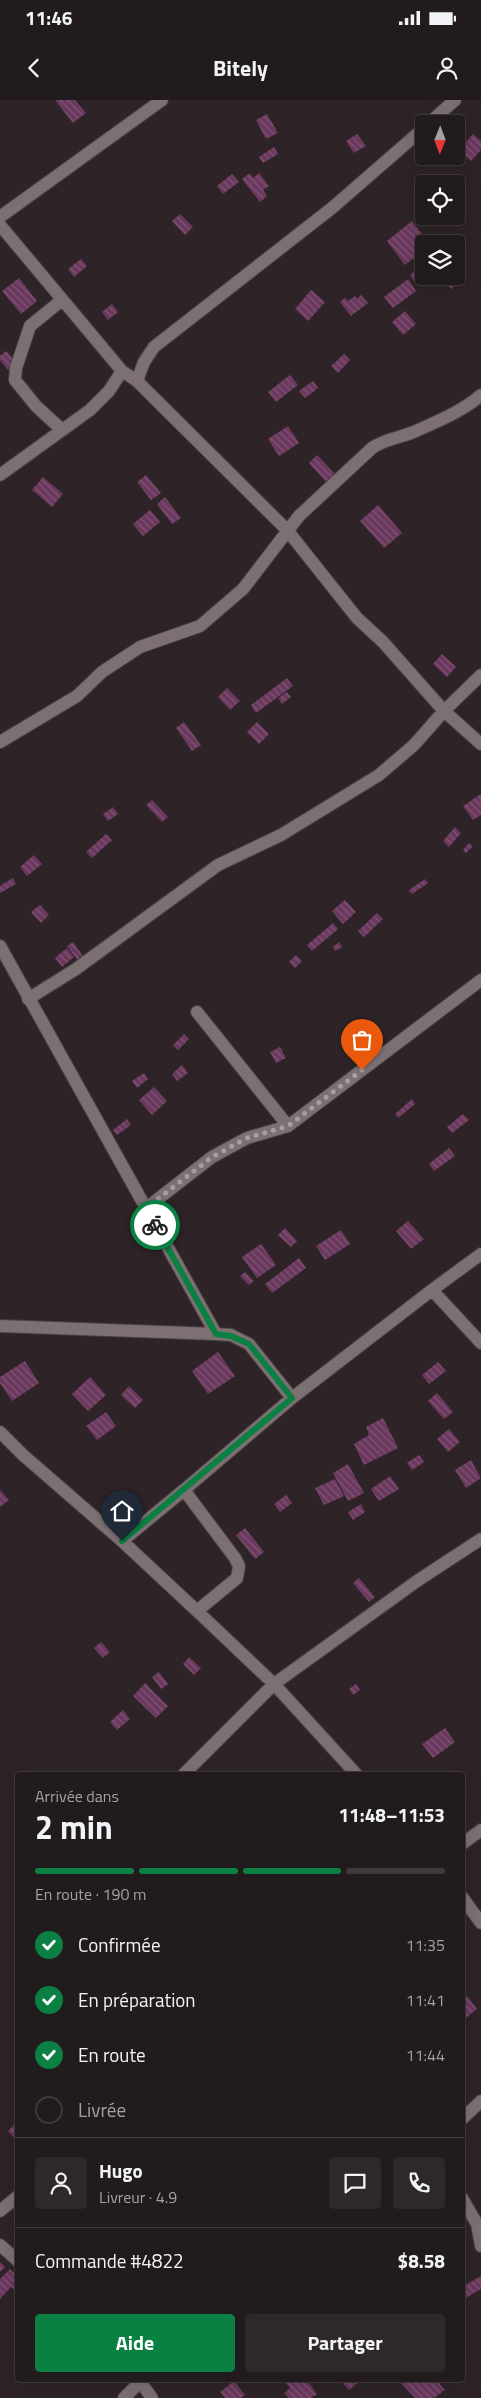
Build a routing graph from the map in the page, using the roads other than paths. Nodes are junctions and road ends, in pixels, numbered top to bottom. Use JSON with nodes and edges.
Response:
{"nodes":[{"id":1,"x":162,"y":100,"type":"edge"},
{"id":2,"x":455,"y":100,"type":"edge"},
{"id":3,"x":438,"y":115,"type":"edge"},
{"id":4,"x":415,"y":136,"type":"edge"},
{"id":5,"x":0,"y":217,"type":"edge"},
{"id":6,"x":0,"y":225,"type":"edge"},
{"id":7,"x":62,"y":300,"type":"junction"},
{"id":8,"x":122,"y":371,"type":"junction"},
{"id":9,"x":137,"y":381,"type":"junction"},
{"id":10,"x":481,"y":395,"type":"edge"},
{"id":11,"x":61,"y":429,"type":"junction"},
{"id":12,"x":0,"y":475,"type":"edge"},
{"id":13,"x":288,"y":530,"type":"junction"},
{"id":14,"x":481,"y":675,"type":"edge"},
{"id":15,"x":444,"y":711,"type":"junction"},
{"id":16,"x":0,"y":742,"type":"edge"},
{"id":17,"x":481,"y":744,"type":"edge"},
{"id":18,"x":0,"y":946,"type":"edge"},
{"id":19,"x":481,"y":980,"type":"edge"},
{"id":20,"x":28,"y":999,"type":"junction"},
{"id":21,"x":197,"y":1012,"type":"dead end"},
{"id":22,"x":288,"y":1126,"type":"junction"},
{"id":23,"x":145,"y":1209,"type":"junction"},
{"id":24,"x":481,"y":1254,"type":"edge"},
{"id":25,"x":432,"y":1290,"type":"junction"},
{"id":26,"x":0,"y":1326,"type":"edge"},
{"id":27,"x":216,"y":1334,"type":"junction"},
{"id":28,"x":481,"y":1343,"type":"edge"},
{"id":29,"x":292,"y":1398,"type":"junction"},
{"id":30,"x":0,"y":1432,"type":"edge"},
{"id":31,"x":184,"y":1490,"type":"junction"},
{"id":32,"x":481,"y":1539,"type":"edge"},
{"id":33,"x":122,"y":1541,"type":"junction"},
{"id":34,"x":197,"y":1611,"type":"junction"},
{"id":35,"x":274,"y":1684,"type":"junction"},
{"id":36,"x":186,"y":1772,"type":"edge"},
{"id":37,"x":354,"y":1772,"type":"edge"},
{"id":38,"x":481,"y":1830,"type":"edge"},
{"id":39,"x":465,"y":1842,"type":"edge"},
{"id":40,"x":465,"y":1901,"type":"edge"},
{"id":41,"x":481,"y":1923,"type":"edge"},
{"id":42,"x":481,"y":2101,"type":"edge"},
{"id":43,"x":465,"y":2116,"type":"edge"},
{"id":44,"x":15,"y":2198,"type":"edge"},
{"id":45,"x":465,"y":2203,"type":"edge"},
{"id":46,"x":0,"y":2211,"type":"edge"},
{"id":47,"x":0,"y":2245,"type":"edge"},
{"id":48,"x":481,"y":2246,"type":"edge"},
{"id":49,"x":15,"y":2258,"type":"edge"},
{"id":50,"x":140,"y":2382,"type":"edge"},
{"id":51,"x":142,"y":2382,"type":"edge"},
{"id":52,"x":124,"y":2398,"type":"edge"},
{"id":53,"x":152,"y":2398,"type":"edge"}],
"edges":[{"from":1,"to":5,"type":"street"},
{"from":2,"to":3,"type":"street"},
{"from":4,"to":9,"type":"street"},
{"from":6,"to":7,"type":"street"},
{"from":7,"to":8,"type":"street"},
{"from":7,"to":11,"type":"street"},
{"from":8,"to":9,"type":"street"},
{"from":8,"to":11,"type":"street"},
{"from":9,"to":13,"type":"street"},
{"from":10,"to":13,"type":"street"},
{"from":11,"to":12,"type":"street"},
{"from":13,"to":15,"type":"street"},
{"from":13,"to":16,"type":"street"},
{"from":14,"to":15,"type":"street"},
{"from":15,"to":17,"type":"street"},
{"from":15,"to":20,"type":"street"},
{"from":18,"to":20,"type":"street"},
{"from":19,"to":22,"type":"street"},
{"from":20,"to":23,"type":"street"},
{"from":21,"to":22,"type":"street"},
{"from":22,"to":23,"type":"street"},
{"from":23,"to":27,"type":"street"},
{"from":24,"to":25,"type":"street"},
{"from":25,"to":28,"type":"street"},
{"from":25,"to":29,"type":"street"},
{"from":26,"to":27,"type":"street"},
{"from":27,"to":29,"type":"street"},
{"from":29,"to":31,"type":"street"},
{"from":30,"to":33,"type":"street"},
{"from":31,"to":33,"type":"street"},
{"from":31,"to":34,"type":"street"},
{"from":32,"to":35,"type":"street"},
{"from":33,"to":34,"type":"street"},
{"from":34,"to":35,"type":"street"},
{"from":35,"to":36,"type":"street"},
{"from":35,"to":37,"type":"street"},
{"from":38,"to":39,"type":"street"},
{"from":40,"to":41,"type":"street"},
{"from":42,"to":43,"type":"street"},
{"from":44,"to":46,"type":"street"},
{"from":45,"to":48,"type":"street"},
{"from":47,"to":49,"type":"street"},
{"from":50,"to":52,"type":"street"},
{"from":51,"to":53,"type":"street"}]}
